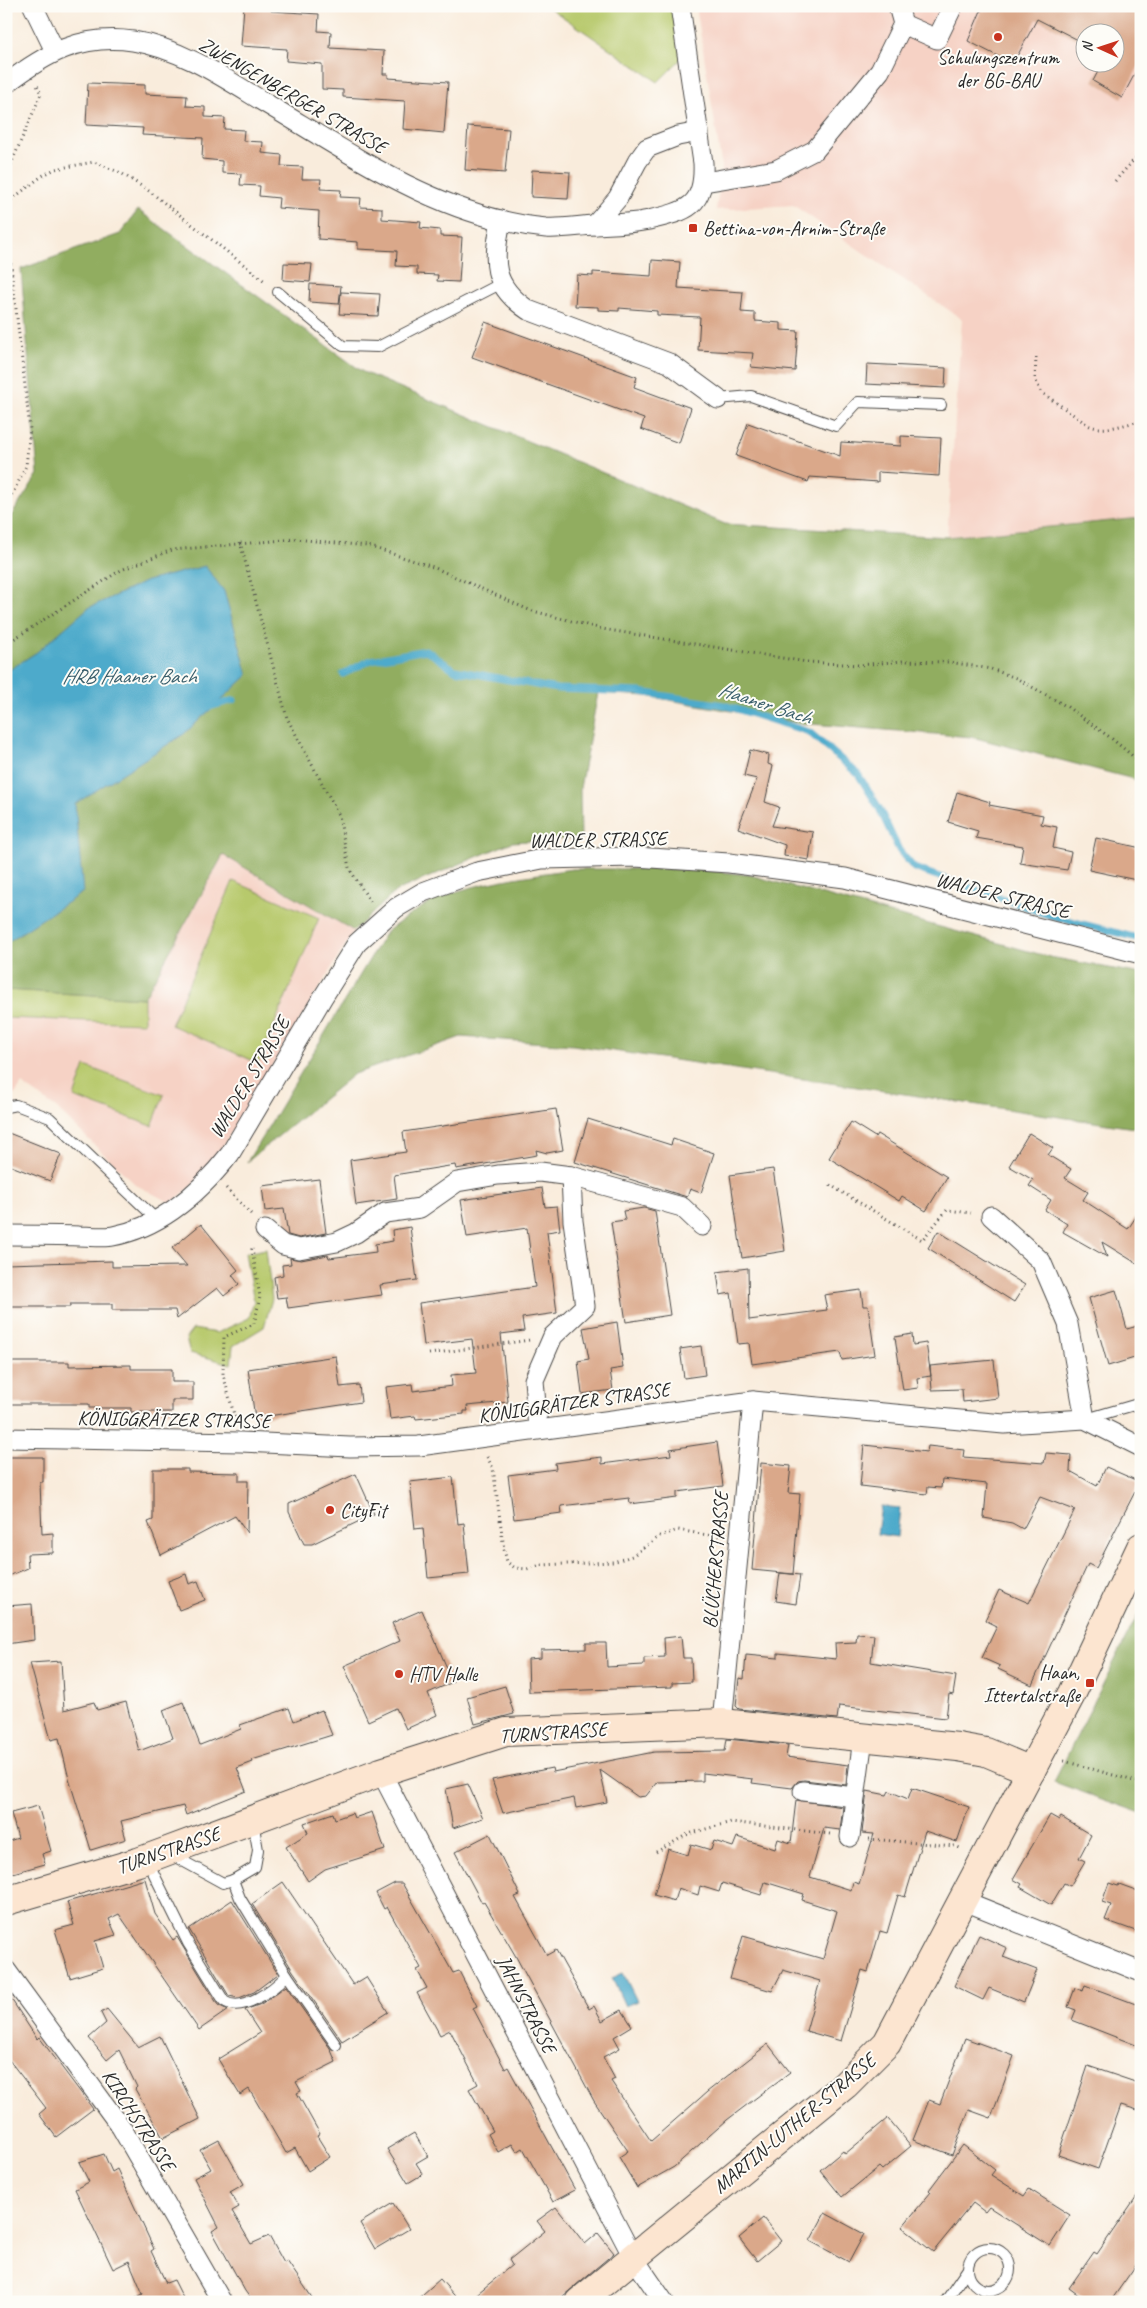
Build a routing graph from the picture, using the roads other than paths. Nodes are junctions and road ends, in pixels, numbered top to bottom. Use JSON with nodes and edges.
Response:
{"nodes":[{"id":1,"x":33,"y":6,"type":"edge"},
{"id":2,"x":680,"y":6,"type":"edge"},
{"id":3,"x":953,"y":6,"type":"edge"},
{"id":4,"x":901,"y":15,"type":"edge"},
{"id":5,"x":55,"y":51,"type":"junction"},
{"id":6,"x":6,"y":84,"type":"edge"},
{"id":7,"x":699,"y":132,"type":"junction"},
{"id":8,"x":704,"y":182,"type":"junction"},
{"id":9,"x":502,"y":220,"type":"junction"},
{"id":10,"x":595,"y":225,"type":"junction"},
{"id":11,"x":500,"y":284,"type":"junction"},
{"id":12,"x":278,"y":292,"type":"road end"},
{"id":13,"x":718,"y":400,"type":"joint"},
{"id":14,"x":941,"y":405,"type":"dead end"},
{"id":15,"x":1141,"y":954,"type":"edge"},
{"id":16,"x":6,"y":1107,"type":"edge"},
{"id":17,"x":571,"y":1176,"type":"junction"},
{"id":18,"x":991,"y":1216,"type":"road end"},
{"id":19,"x":157,"y":1220,"type":"junction"},
{"id":20,"x":702,"y":1226,"type":"dead end"},
{"id":21,"x":265,"y":1230,"type":"road end"},
{"id":22,"x":6,"y":1235,"type":"edge"},
{"id":23,"x":753,"y":1401,"type":"junction"},
{"id":24,"x":1141,"y":1403,"type":"edge"},
{"id":25,"x":1085,"y":1419,"type":"junction"},
{"id":26,"x":538,"y":1429,"type":"junction"},
{"id":27,"x":6,"y":1438,"type":"edge"},
{"id":28,"x":1141,"y":1447,"type":"edge"},
{"id":29,"x":1141,"y":1547,"type":"edge"},
{"id":30,"x":722,"y":1723,"type":"junction"},
{"id":31,"x":863,"y":1738,"type":"junction"},
{"id":32,"x":1036,"y":1762,"type":"junction"},
{"id":33,"x":381,"y":1772,"type":"junction"},
{"id":34,"x":804,"y":1791,"type":"dead end"},
{"id":35,"x":855,"y":1797,"type":"junction"},
{"id":36,"x":253,"y":1820,"type":"junction"},
{"id":37,"x":850,"y":1837,"type":"road end"},
{"id":38,"x":156,"y":1855,"type":"junction"},
{"id":39,"x":233,"y":1880,"type":"junction"},
{"id":40,"x":962,"y":1900,"type":"junction"},
{"id":41,"x":6,"y":1901,"type":"edge"},
{"id":42,"x":6,"y":1970,"type":"edge"},
{"id":43,"x":1141,"y":1972,"type":"edge"},
{"id":44,"x":286,"y":1975,"type":"junction"},
{"id":45,"x":336,"y":2046,"type":"dead end"},
{"id":46,"x":633,"y":2257,"type":"junction"},
{"id":47,"x":968,"y":2270,"type":"junction"},
{"id":48,"x":222,"y":2302,"type":"edge"},
{"id":49,"x":579,"y":2302,"type":"edge"},
{"id":50,"x":664,"y":2302,"type":"edge"},
{"id":51,"x":945,"y":2302,"type":"edge"}],
"edges":[{"from":1,"to":5,"type":"street"},
{"from":2,"to":7,"type":"street"},
{"from":3,"to":4,"type":"street"},
{"from":4,"to":8,"type":"street"},
{"from":5,"to":6,"type":"street","name":"ZWENGENBERGER STRASSE"},
{"from":5,"to":9,"type":"street","name":"ZWENGENBERGER STRASSE"},
{"from":7,"to":8,"type":"street"},
{"from":7,"to":10,"type":"street"},
{"from":8,"to":10,"type":"street","name":"ZWENGENBERGER STRASSE"},
{"from":9,"to":10,"type":"street","name":"ZWENGENBERGER STRASSE"},
{"from":9,"to":11,"type":"street"},
{"from":11,"to":12,"type":"lane"},
{"from":11,"to":13,"type":"street"},
{"from":13,"to":14,"type":"lane"},
{"from":15,"to":19,"type":"street","name":"WALDER STRASSE"},
{"from":16,"to":19,"type":"lane"},
{"from":17,"to":20,"type":"street"},
{"from":17,"to":21,"type":"street"},
{"from":17,"to":26,"type":"street"},
{"from":18,"to":25,"type":"street"},
{"from":19,"to":22,"type":"street","name":"WALDER STRASSE"},
{"from":23,"to":25,"type":"street","name":"KÖNIGGRÄTZER STRASSE"},
{"from":23,"to":26,"type":"street","name":"KÖNIGGRÄTZER STRASSE"},
{"from":23,"to":30,"type":"street","name":"BLÜCHERSTRASSE"},
{"from":24,"to":25,"type":"lane"},
{"from":25,"to":28,"type":"street"},
{"from":26,"to":27,"type":"street","name":"KÖNIGGRÄTZER STRASSE"},
{"from":29,"to":32,"type":"main road","name":"MARTIN-LUTHER-STRASSE"},
{"from":30,"to":31,"type":"main road","name":"TURNSTRASSE"},
{"from":30,"to":33,"type":"main road","name":"TURNSTRASSE"},
{"from":31,"to":32,"type":"main road","name":"TURNSTRASSE"},
{"from":31,"to":35,"type":"street"},
{"from":32,"to":40,"type":"main road","name":"MARTIN-LUTHER-STRASSE"},
{"from":33,"to":36,"type":"main road","name":"TURNSTRASSE"},
{"from":33,"to":46,"type":"street","name":"JAHNSTRASSE"},
{"from":34,"to":35,"type":"street"},
{"from":35,"to":37,"type":"street"},
{"from":36,"to":38,"type":"main road","name":"TURNSTRASSE"},
{"from":36,"to":39,"type":"lane"},
{"from":38,"to":39,"type":"lane"},
{"from":38,"to":41,"type":"main road","name":"TURNSTRASSE"},
{"from":38,"to":44,"type":"lane"},
{"from":39,"to":44,"type":"lane"},
{"from":40,"to":43,"type":"street"},
{"from":40,"to":46,"type":"main road","name":"MARTIN-LUTHER-STRASSE"},
{"from":42,"to":48,"type":"street","name":"KIRCHSTRASSE"},
{"from":44,"to":45,"type":"lane"},
{"from":46,"to":49,"type":"main road","name":"MARTIN-LUTHER-STRASSE"},
{"from":46,"to":50,"type":"street","name":"JAHNSTRASSE"},
{"from":47,"to":47,"type":"lane"},
{"from":47,"to":51,"type":"lane"}]}
